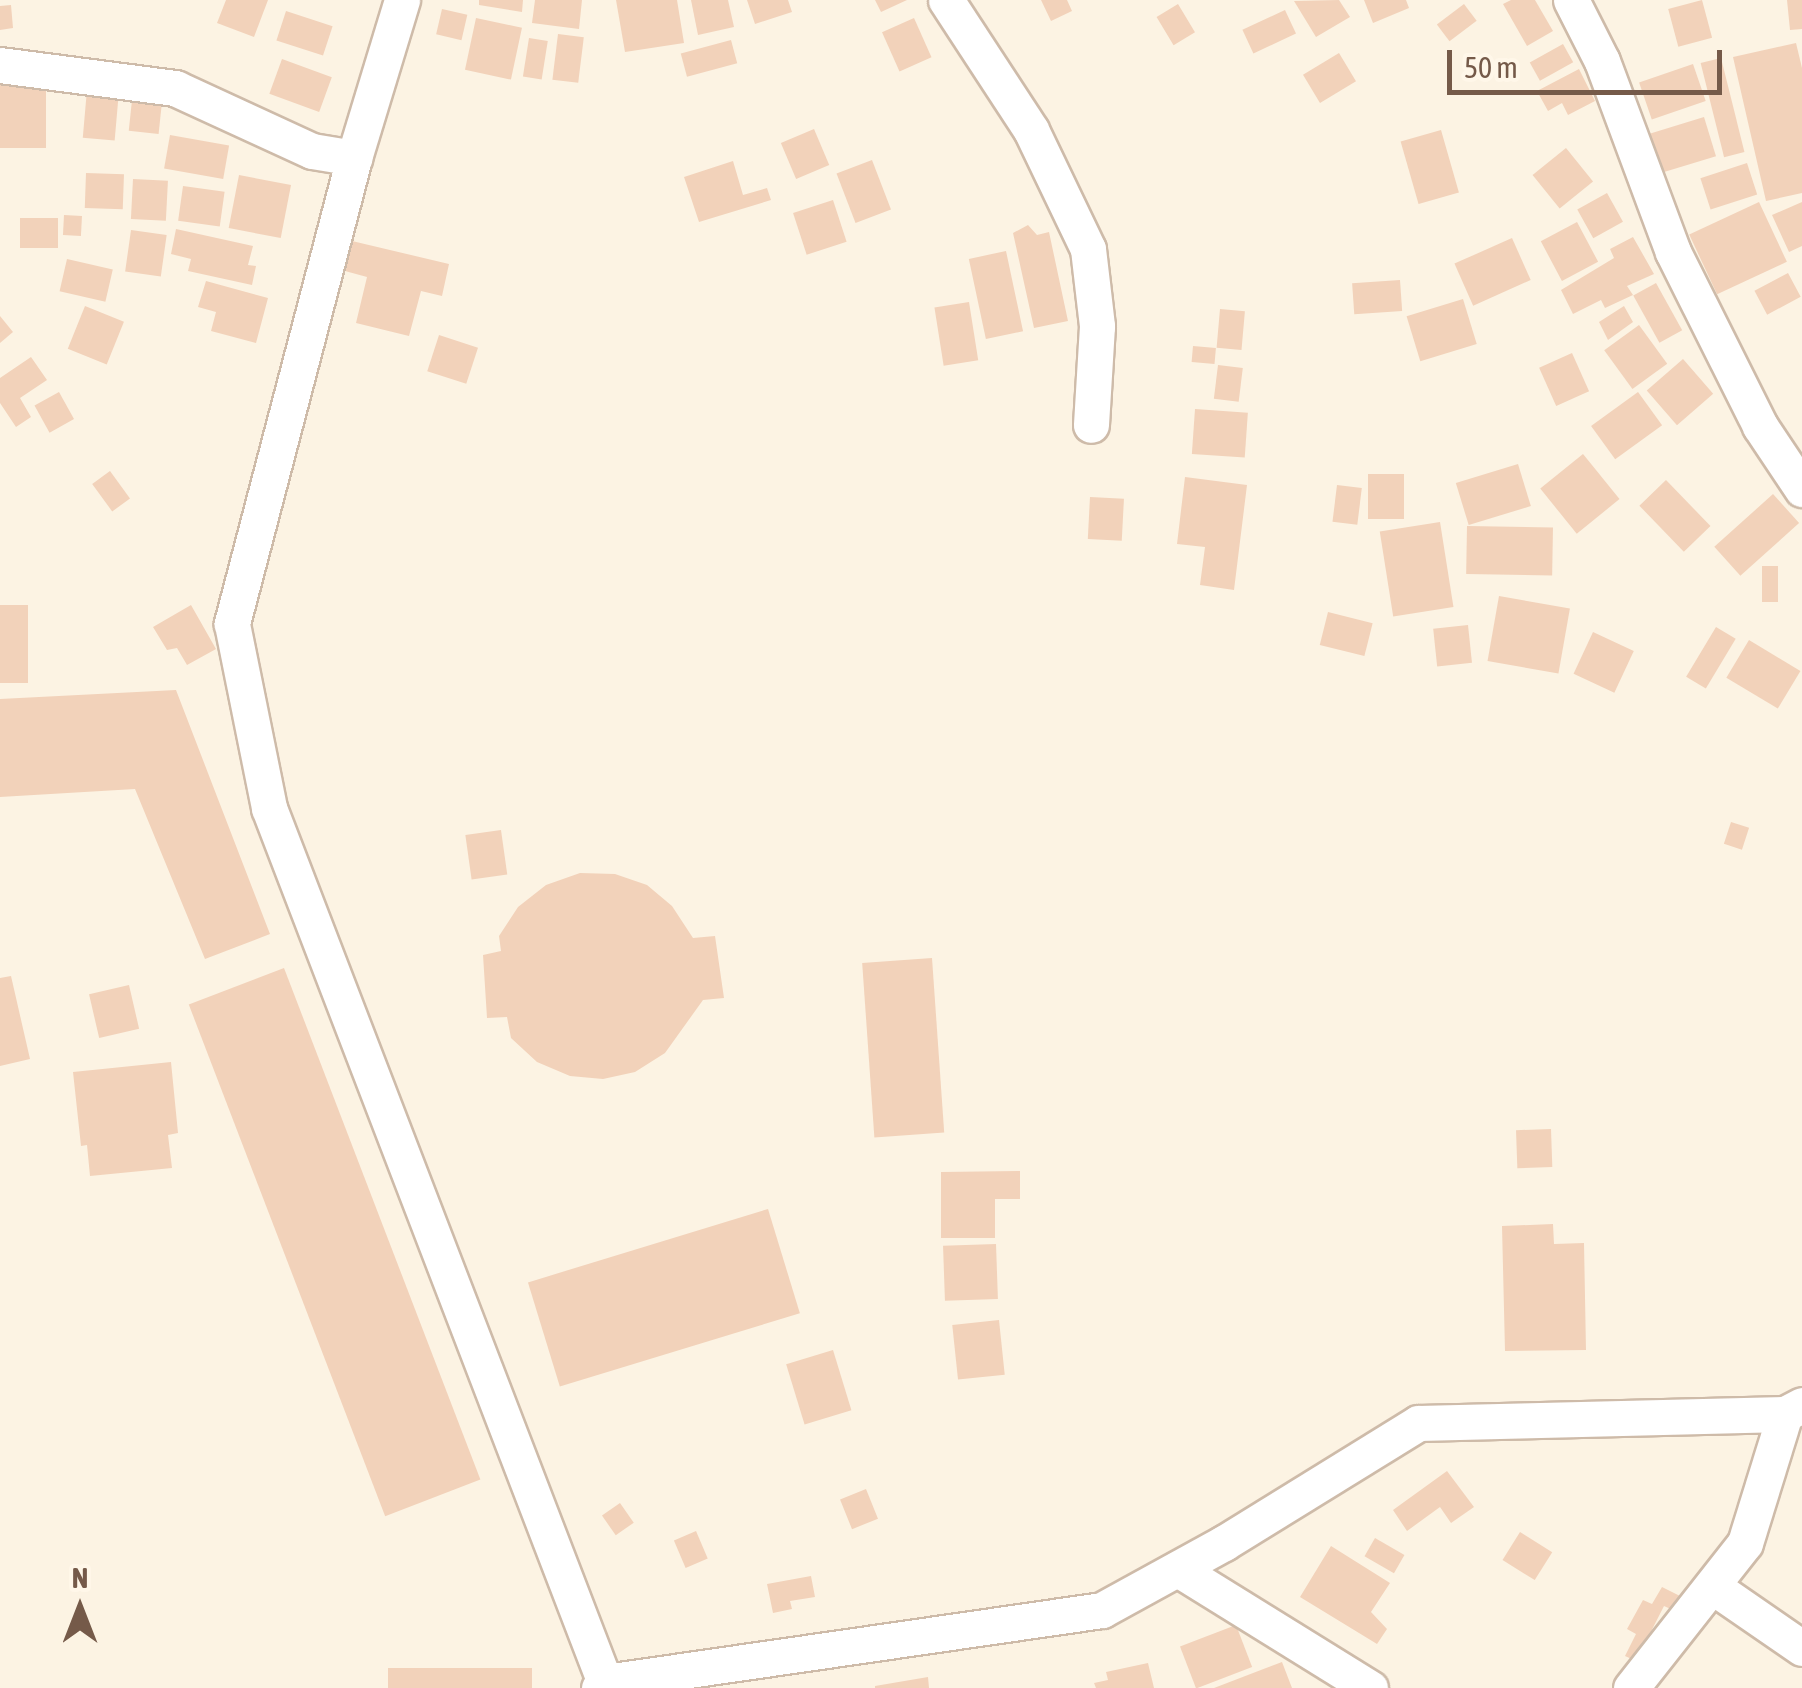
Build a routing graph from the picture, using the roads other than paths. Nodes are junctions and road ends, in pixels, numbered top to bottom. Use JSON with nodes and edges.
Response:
{"nodes":[{"id":1,"x":402,"y":0,"type":"edge"},
{"id":2,"x":946,"y":0,"type":"edge"},
{"id":3,"x":1570,"y":0,"type":"edge"},
{"id":4,"x":0,"y":65,"type":"edge"},
{"id":5,"x":354,"y":158,"type":"junction"},
{"id":6,"x":1092,"y":425,"type":"dead end"},
{"id":7,"x":1802,"y":489,"type":"edge"},
{"id":8,"x":1793,"y":1410,"type":"edge"},
{"id":9,"x":1178,"y":1569,"type":"junction"},
{"id":10,"x":1712,"y":1586,"type":"junction"},
{"id":11,"x":1802,"y":1648,"type":"edge"},
{"id":12,"x":604,"y":1686,"type":"edge"},
{"id":13,"x":1370,"y":1688,"type":"edge"},
{"id":14,"x":1631,"y":1688,"type":"edge"}],
"edges":[{"from":1,"to":5,"type":"street"},
{"from":2,"to":6,"type":"street"},
{"from":3,"to":7,"type":"street"},
{"from":4,"to":5,"type":"street"},
{"from":5,"to":12,"type":"street"},
{"from":8,"to":9,"type":"street"},
{"from":8,"to":10,"type":"street"},
{"from":9,"to":12,"type":"street"},
{"from":9,"to":13,"type":"street"},
{"from":10,"to":11,"type":"street"},
{"from":10,"to":14,"type":"street"}]}
